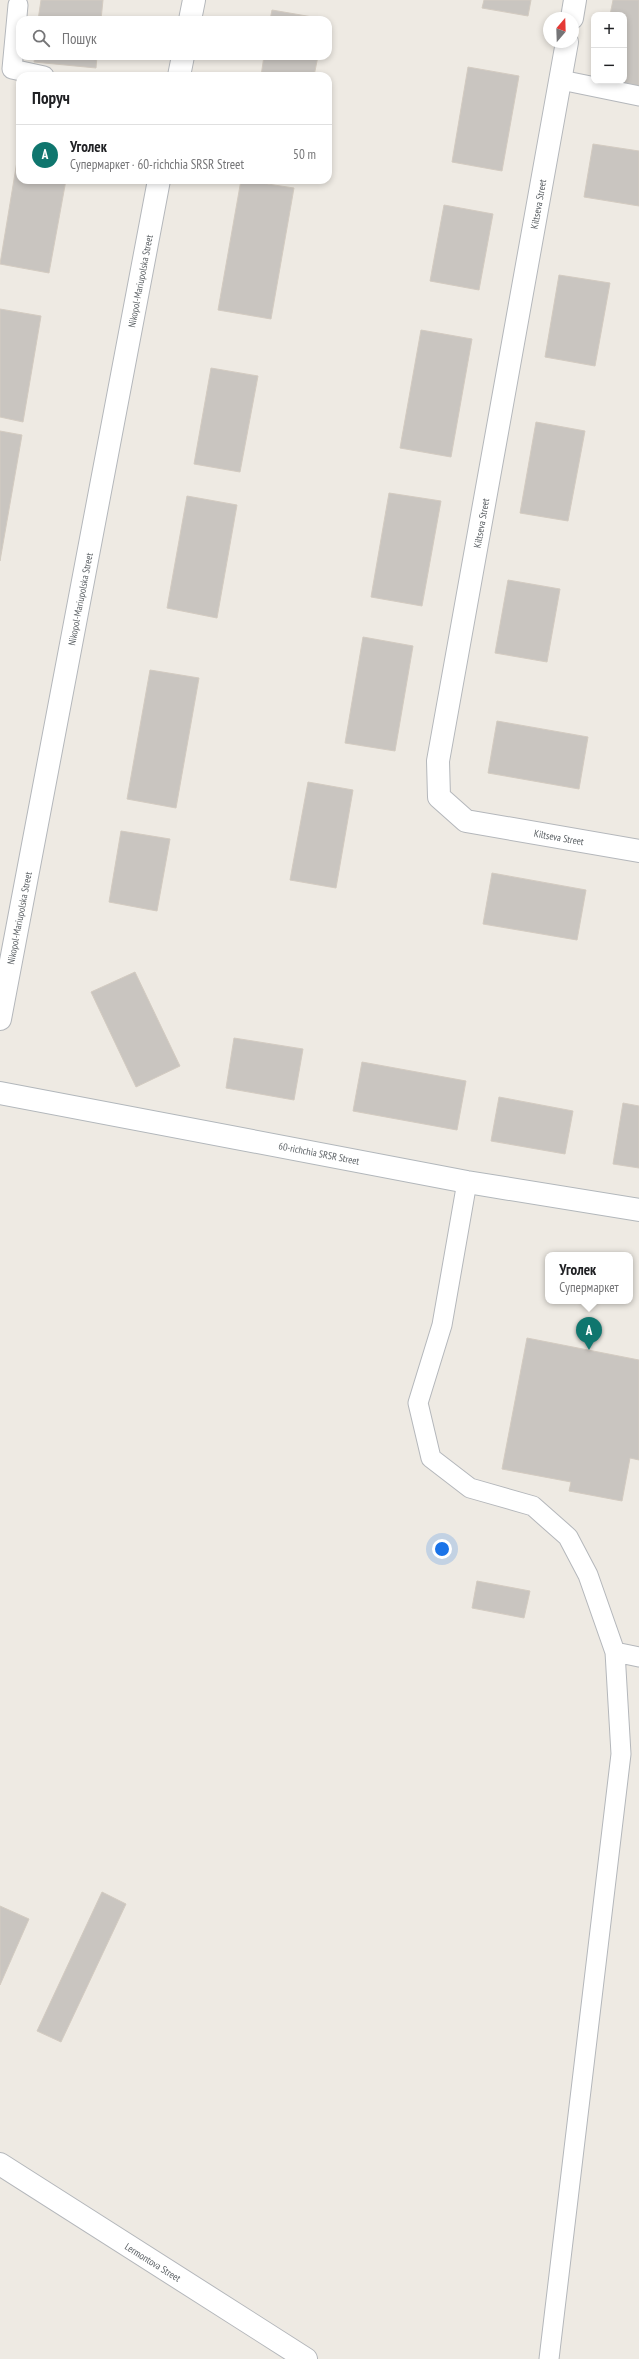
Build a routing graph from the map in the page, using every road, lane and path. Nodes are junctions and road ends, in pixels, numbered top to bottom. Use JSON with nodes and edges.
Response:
{"nodes":[{"id":1,"x":194,"y":0,"type":"edge"},
{"id":2,"x":575,"y":0,"type":"edge"},
{"id":3,"x":18,"y":5,"type":"dead end"},
{"id":4,"x":573,"y":12,"type":"edge"},
{"id":5,"x":17,"y":16,"type":"edge"},
{"id":6,"x":191,"y":16,"type":"edge"},
{"id":7,"x":16,"y":26,"type":"edge"},
{"id":8,"x":566,"y":48,"type":"edge"},
{"id":9,"x":182,"y":60,"type":"edge"},
{"id":10,"x":26,"y":72,"type":"edge"},
{"id":11,"x":180,"y":72,"type":"edge"},
{"id":12,"x":561,"y":80,"type":"junction"},
{"id":13,"x":639,"y":96,"type":"edge"},
{"id":14,"x":158,"y":184,"type":"edge"},
{"id":15,"x":639,"y":851,"type":"edge"},
{"id":16,"x":0,"y":1019,"type":"edge"},
{"id":17,"x":0,"y":1093,"type":"edge"},
{"id":18,"x":467,"y":1182,"type":"junction"},
{"id":19,"x":639,"y":1210,"type":"edge"},
{"id":20,"x":615,"y":1652,"type":"junction"},
{"id":21,"x":639,"y":1657,"type":"edge"},
{"id":22,"x":0,"y":2164,"type":"edge"},
{"id":23,"x":306,"y":2359,"type":"edge"},
{"id":24,"x":549,"y":2359,"type":"edge"}],
"edges":[{"from":1,"to":6,"type":"street"},
{"from":2,"to":4,"type":"street"},
{"from":3,"to":5,"type":"lane"},
{"from":7,"to":10,"type":"lane"},
{"from":8,"to":12,"type":"street","name":"Kiltseva Street"},
{"from":9,"to":11,"type":"street"},
{"from":12,"to":13,"type":"lane"},
{"from":12,"to":15,"type":"street","name":"Kiltseva Street"},
{"from":14,"to":16,"type":"street","name":"Nikopol-Mariupolska Street"},
{"from":17,"to":18,"type":"street","name":"60-richchia SRSR Street"},
{"from":18,"to":19,"type":"street","name":"60-richchia SRSR Street"},
{"from":18,"to":20,"type":"lane"},
{"from":20,"to":21,"type":"lane"},
{"from":20,"to":24,"type":"lane"},
{"from":22,"to":23,"type":"street","name":"Lermontova Street"}]}
